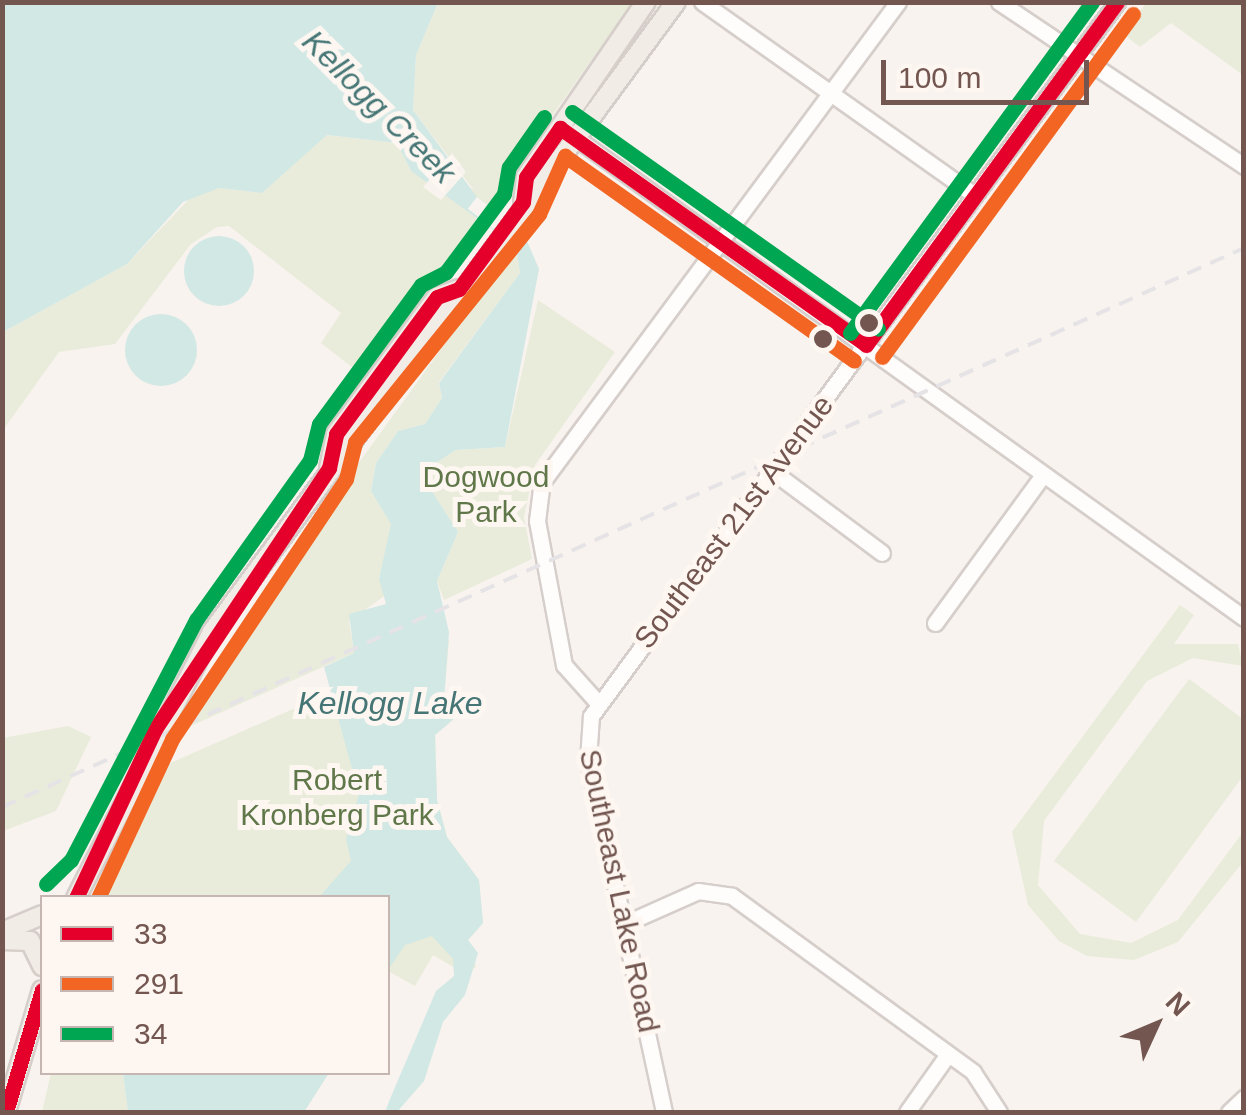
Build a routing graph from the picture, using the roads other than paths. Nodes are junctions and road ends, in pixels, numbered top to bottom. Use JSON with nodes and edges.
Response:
{"nodes":[{"id":1,"x":646,"y":2,"type":"edge"},
{"id":2,"x":676,"y":2,"type":"edge"},
{"id":3,"x":702,"y":2,"type":"edge"},
{"id":4,"x":898,"y":2,"type":"edge"},
{"id":5,"x":1000,"y":2,"type":"edge"},
{"id":6,"x":1117,"y":2,"type":"edge"},
{"id":7,"x":1080,"y":54,"type":"junction"},
{"id":8,"x":831,"y":93,"type":"junction"},
{"id":9,"x":560,"y":128,"type":"junction"},
{"id":10,"x":581,"y":138,"type":"junction"},
{"id":11,"x":1244,"y":166,"type":"edge"},
{"id":12,"x":975,"y":195,"type":"junction"},
{"id":13,"x":523,"y":202,"type":"junction"},
{"id":14,"x":720,"y":239,"type":"junction"},
{"id":15,"x":458,"y":289,"type":"junction"},
{"id":16,"x":426,"y":313,"type":"junction"},
{"id":17,"x":866,"y":345,"type":"junction"},
{"id":18,"x":412,"y":370,"type":"junction"},
{"id":19,"x":328,"y":468,"type":"junction"},
{"id":20,"x":772,"y":472,"type":"junction"},
{"id":21,"x":1044,"y":474,"type":"junction"},
{"id":22,"x":882,"y":553,"type":"dead end"},
{"id":23,"x":1244,"y":618,"type":"edge"},
{"id":24,"x":935,"y":623,"type":"dead end"},
{"id":25,"x":598,"y":703,"type":"junction"},
{"id":26,"x":87,"y":872,"type":"junction"},
{"id":27,"x":63,"y":895,"type":"edge"},
{"id":28,"x":77,"y":895,"type":"edge"},
{"id":29,"x":40,"y":916,"type":"edge"},
{"id":30,"x":624,"y":924,"type":"junction"},
{"id":31,"x":2,"y":932,"type":"edge"},
{"id":32,"x":2,"y":940,"type":"edge"},
{"id":33,"x":40,"y":962,"type":"edge"},
{"id":34,"x":40,"y":997,"type":"edge"},
{"id":35,"x":948,"y":1054,"type":"junction"},
{"id":36,"x":1244,"y":1098,"type":"edge"},
{"id":37,"x":6,"y":1112,"type":"edge"},
{"id":38,"x":664,"y":1112,"type":"edge"},
{"id":39,"x":907,"y":1112,"type":"edge"},
{"id":40,"x":999,"y":1112,"type":"edge"},
{"id":41,"x":1229,"y":1112,"type":"edge"}],
"edges":[{"from":1,"to":9,"type":"main road"},
{"from":2,"to":10,"type":"main road"},
{"from":3,"to":8,"type":"street"},
{"from":4,"to":8,"type":"street"},
{"from":5,"to":7,"type":"street"},
{"from":6,"to":7,"type":"street","name":"Southeast 21st Avenue"},
{"from":7,"to":11,"type":"street"},
{"from":7,"to":12,"type":"street","name":"Southeast 21st Avenue"},
{"from":8,"to":12,"type":"street"},
{"from":8,"to":14,"type":"street"},
{"from":9,"to":10,"type":"street"},
{"from":9,"to":13,"type":"main road"},
{"from":10,"to":13,"type":"main road"},
{"from":10,"to":14,"type":"street"},
{"from":12,"to":17,"type":"street","name":"Southeast 21st Avenue"},
{"from":13,"to":15,"type":"main road"},
{"from":14,"to":17,"type":"street"},
{"from":14,"to":25,"type":"street","name":"Southeast Lake Road"},
{"from":15,"to":16,"type":"main road"},
{"from":15,"to":18,"type":"main road"},
{"from":16,"to":18,"type":"main road"},
{"from":16,"to":19,"type":"main road"},
{"from":17,"to":20,"type":"street","name":"Southeast 21st Avenue"},
{"from":17,"to":21,"type":"street"},
{"from":18,"to":19,"type":"main road"},
{"from":19,"to":26,"type":"main road"},
{"from":20,"to":22,"type":"street"},
{"from":20,"to":25,"type":"street","name":"Southeast 21st Avenue"},
{"from":21,"to":23,"type":"street"},
{"from":21,"to":24,"type":"street"},
{"from":25,"to":30,"type":"street","name":"Southeast Lake Road"},
{"from":26,"to":27,"type":"main road"},
{"from":26,"to":28,"type":"main road"},
{"from":29,"to":31,"type":"main road"},
{"from":30,"to":35,"type":"street"},
{"from":30,"to":38,"type":"street","name":"Southeast Lake Road"},
{"from":32,"to":33,"type":"main road"},
{"from":34,"to":37,"type":"main road"},
{"from":35,"to":39,"type":"street"},
{"from":35,"to":40,"type":"street"},
{"from":36,"to":41,"type":"street"}]}
